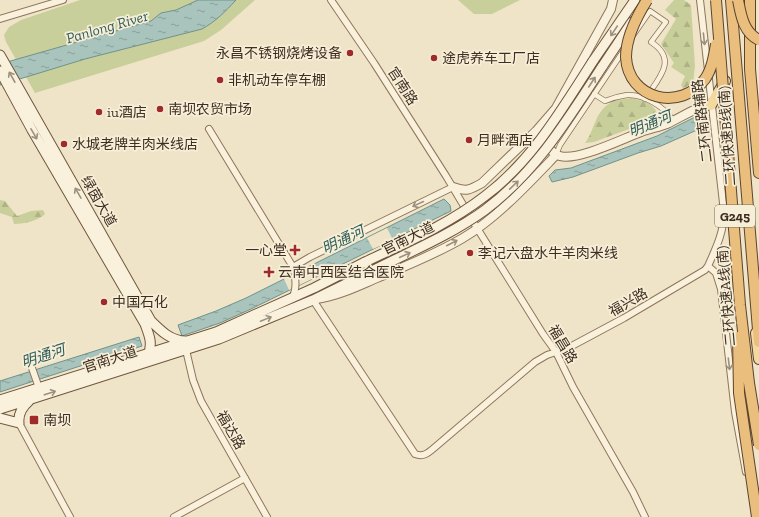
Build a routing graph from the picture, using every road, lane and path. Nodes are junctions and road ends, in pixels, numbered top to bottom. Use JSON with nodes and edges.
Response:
{"nodes":[{"id":1,"x":63,"y":0,"type":"edge"},
{"id":2,"x":331,"y":0,"type":"edge"},
{"id":3,"x":613,"y":0,"type":"edge"},
{"id":4,"x":635,"y":0,"type":"edge"},
{"id":5,"x":647,"y":0,"type":"edge"},
{"id":6,"x":700,"y":0,"type":"edge"},
{"id":7,"x":717,"y":0,"type":"edge"},
{"id":8,"x":730,"y":0,"type":"edge"},
{"id":9,"x":738,"y":0,"type":"edge"},
{"id":10,"x":750,"y":0,"type":"edge"},
{"id":11,"x":0,"y":19,"type":"edge"},
{"id":12,"x":759,"y":40,"type":"edge"},
{"id":13,"x":0,"y":55,"type":"edge"},
{"id":14,"x":0,"y":71,"type":"edge"},
{"id":15,"x":724,"y":81,"type":"junction"},
{"id":16,"x":594,"y":94,"type":"junction"},
{"id":17,"x":20,"y":99,"type":"junction"},
{"id":18,"x":645,"y":99,"type":"junction"},
{"id":19,"x":711,"y":105,"type":"junction"},
{"id":20,"x":759,"y":109,"type":"edge"},
{"id":21,"x":754,"y":119,"type":"junction"},
{"id":22,"x":673,"y":120,"type":"junction"},
{"id":23,"x":209,"y":129,"type":"dead end"},
{"id":24,"x":536,"y":131,"type":"junction"},
{"id":25,"x":757,"y":135,"type":"edge"},
{"id":26,"x":556,"y":155,"type":"junction"},
{"id":27,"x":759,"y":173,"type":"edge"},
{"id":28,"x":453,"y":187,"type":"junction"},
{"id":29,"x":476,"y":228,"type":"junction"},
{"id":30,"x":708,"y":266,"type":"junction"},
{"id":31,"x":294,"y":270,"type":"junction"},
{"id":32,"x":738,"y":283,"type":"junction"},
{"id":33,"x":291,"y":298,"type":"junction"},
{"id":34,"x":313,"y":300,"type":"junction"},
{"id":35,"x":190,"y":341,"type":"junction"},
{"id":36,"x":759,"y":342,"type":"edge"},
{"id":37,"x":186,"y":350,"type":"junction"},
{"id":38,"x":556,"y":352,"type":"junction"},
{"id":39,"x":148,"y":355,"type":"junction"},
{"id":40,"x":759,"y":359,"type":"edge"},
{"id":41,"x":32,"y":368,"type":"dead end"},
{"id":42,"x":39,"y":388,"type":"junction"},
{"id":43,"x":0,"y":400,"type":"edge"},
{"id":44,"x":30,"y":400,"type":"junction"},
{"id":45,"x":0,"y":409,"type":"edge"},
{"id":46,"x":0,"y":418,"type":"edge"},
{"id":47,"x":18,"y":423,"type":"junction"},
{"id":48,"x":759,"y":432,"type":"edge"},
{"id":49,"x":759,"y":445,"type":"edge"},
{"id":50,"x":245,"y":478,"type":"junction"},
{"id":51,"x":758,"y":516,"type":"edge"},
{"id":52,"x":70,"y":517,"type":"edge"},
{"id":53,"x":174,"y":517,"type":"edge"},
{"id":54,"x":267,"y":517,"type":"edge"},
{"id":55,"x":645,"y":517,"type":"edge"}],
"edges":[{"from":1,"to":11,"type":"street"},
{"from":2,"to":28,"type":"street","name":"官南路"},
{"from":3,"to":24,"type":"street"},
{"from":4,"to":33,"type":"main road","name":"官南大道","one_way":true,"bridge":true},
{"from":5,"to":7,"type":"highway","bridge":true},
{"from":34,"to":5,"type":"main road","name":"官南大道","one_way":true,"bridge":true},
{"from":6,"to":19,"type":"street","name":"二环南路辅路","one_way":true},
{"from":7,"to":15,"type":"main road","number":"G245"},
{"from":7,"to":32,"type":"highway","name":"二环快速A线(南)","bridge":true},
{"from":8,"to":36,"type":"highway","name":"二环快速B线(南)"},
{"from":8,"to":40,"type":"main road","number":"G245"},
{"from":9,"to":12,"type":"highway","bridge":true},
{"from":10,"to":21,"type":"highway"},
{"from":17,"to":13,"type":"main road","name":"绿茵大道","one_way":true},
{"from":14,"to":17,"type":"main road","name":"绿茵大道"},
{"from":15,"to":19,"type":"main road"},
{"from":15,"to":48,"type":"main road","number":"G245"},
{"from":16,"to":18,"type":"street"},
{"from":16,"to":18,"type":"street"},
{"from":16,"to":26,"type":"street"},
{"from":35,"to":17,"type":"main road","name":"绿茵大道","one_way":true},
{"from":17,"to":39,"type":"main road","name":"绿茵大道","one_way":true},
{"from":18,"to":22,"type":"street"},
{"from":19,"to":22,"type":"street"},
{"from":19,"to":30,"type":"street","name":"二环南路辅路"},
{"from":20,"to":21,"type":"highway"},
{"from":21,"to":25,"type":"highway"},
{"from":22,"to":26,"type":"street"},
{"from":23,"to":31,"type":"street"},
{"from":24,"to":26,"type":"street"},
{"from":24,"to":28,"type":"street"},
{"from":25,"to":27,"type":"highway"},
{"from":26,"to":29,"type":"street"},
{"from":28,"to":29,"type":"street","name":"福昌路"},
{"from":28,"to":31,"type":"street","one_way":true},
{"from":34,"to":29,"type":"street","one_way":true},
{"from":29,"to":38,"type":"street","name":"福昌路"},
{"from":30,"to":38,"type":"street","name":"福兴路"},
{"from":30,"to":51,"type":"street","one_way":true},
{"from":31,"to":33,"type":"street"},
{"from":32,"to":49,"type":"highway","name":"二环快速A线(南)","bridge":true},
{"from":32,"to":51,"type":"highway","bridge":true},
{"from":33,"to":35,"type":"main road","name":"官南大道"},
{"from":37,"to":34,"type":"main road","name":"官南大道","one_way":true},
{"from":34,"to":38,"type":"street","name":"福兴路"},
{"from":35,"to":39,"type":"main road","name":"官南大道"},
{"from":44,"to":37,"type":"main road","name":"官南大道","one_way":true},
{"from":37,"to":50,"type":"street","name":"福达路"},
{"from":38,"to":55,"type":"street","name":"福昌路"},
{"from":39,"to":42,"type":"main road","name":"官南大道"},
{"from":41,"to":42,"type":"street"},
{"from":42,"to":43,"type":"main road","name":"官南大道"},
{"from":44,"to":45,"type":"main road","name":"官南大道"},
{"from":44,"to":47,"type":"main road"},
{"from":46,"to":47,"type":"main road"},
{"from":47,"to":52,"type":"street"},
{"from":50,"to":53,"type":"street"},
{"from":50,"to":54,"type":"street","name":"福达路"}]}
